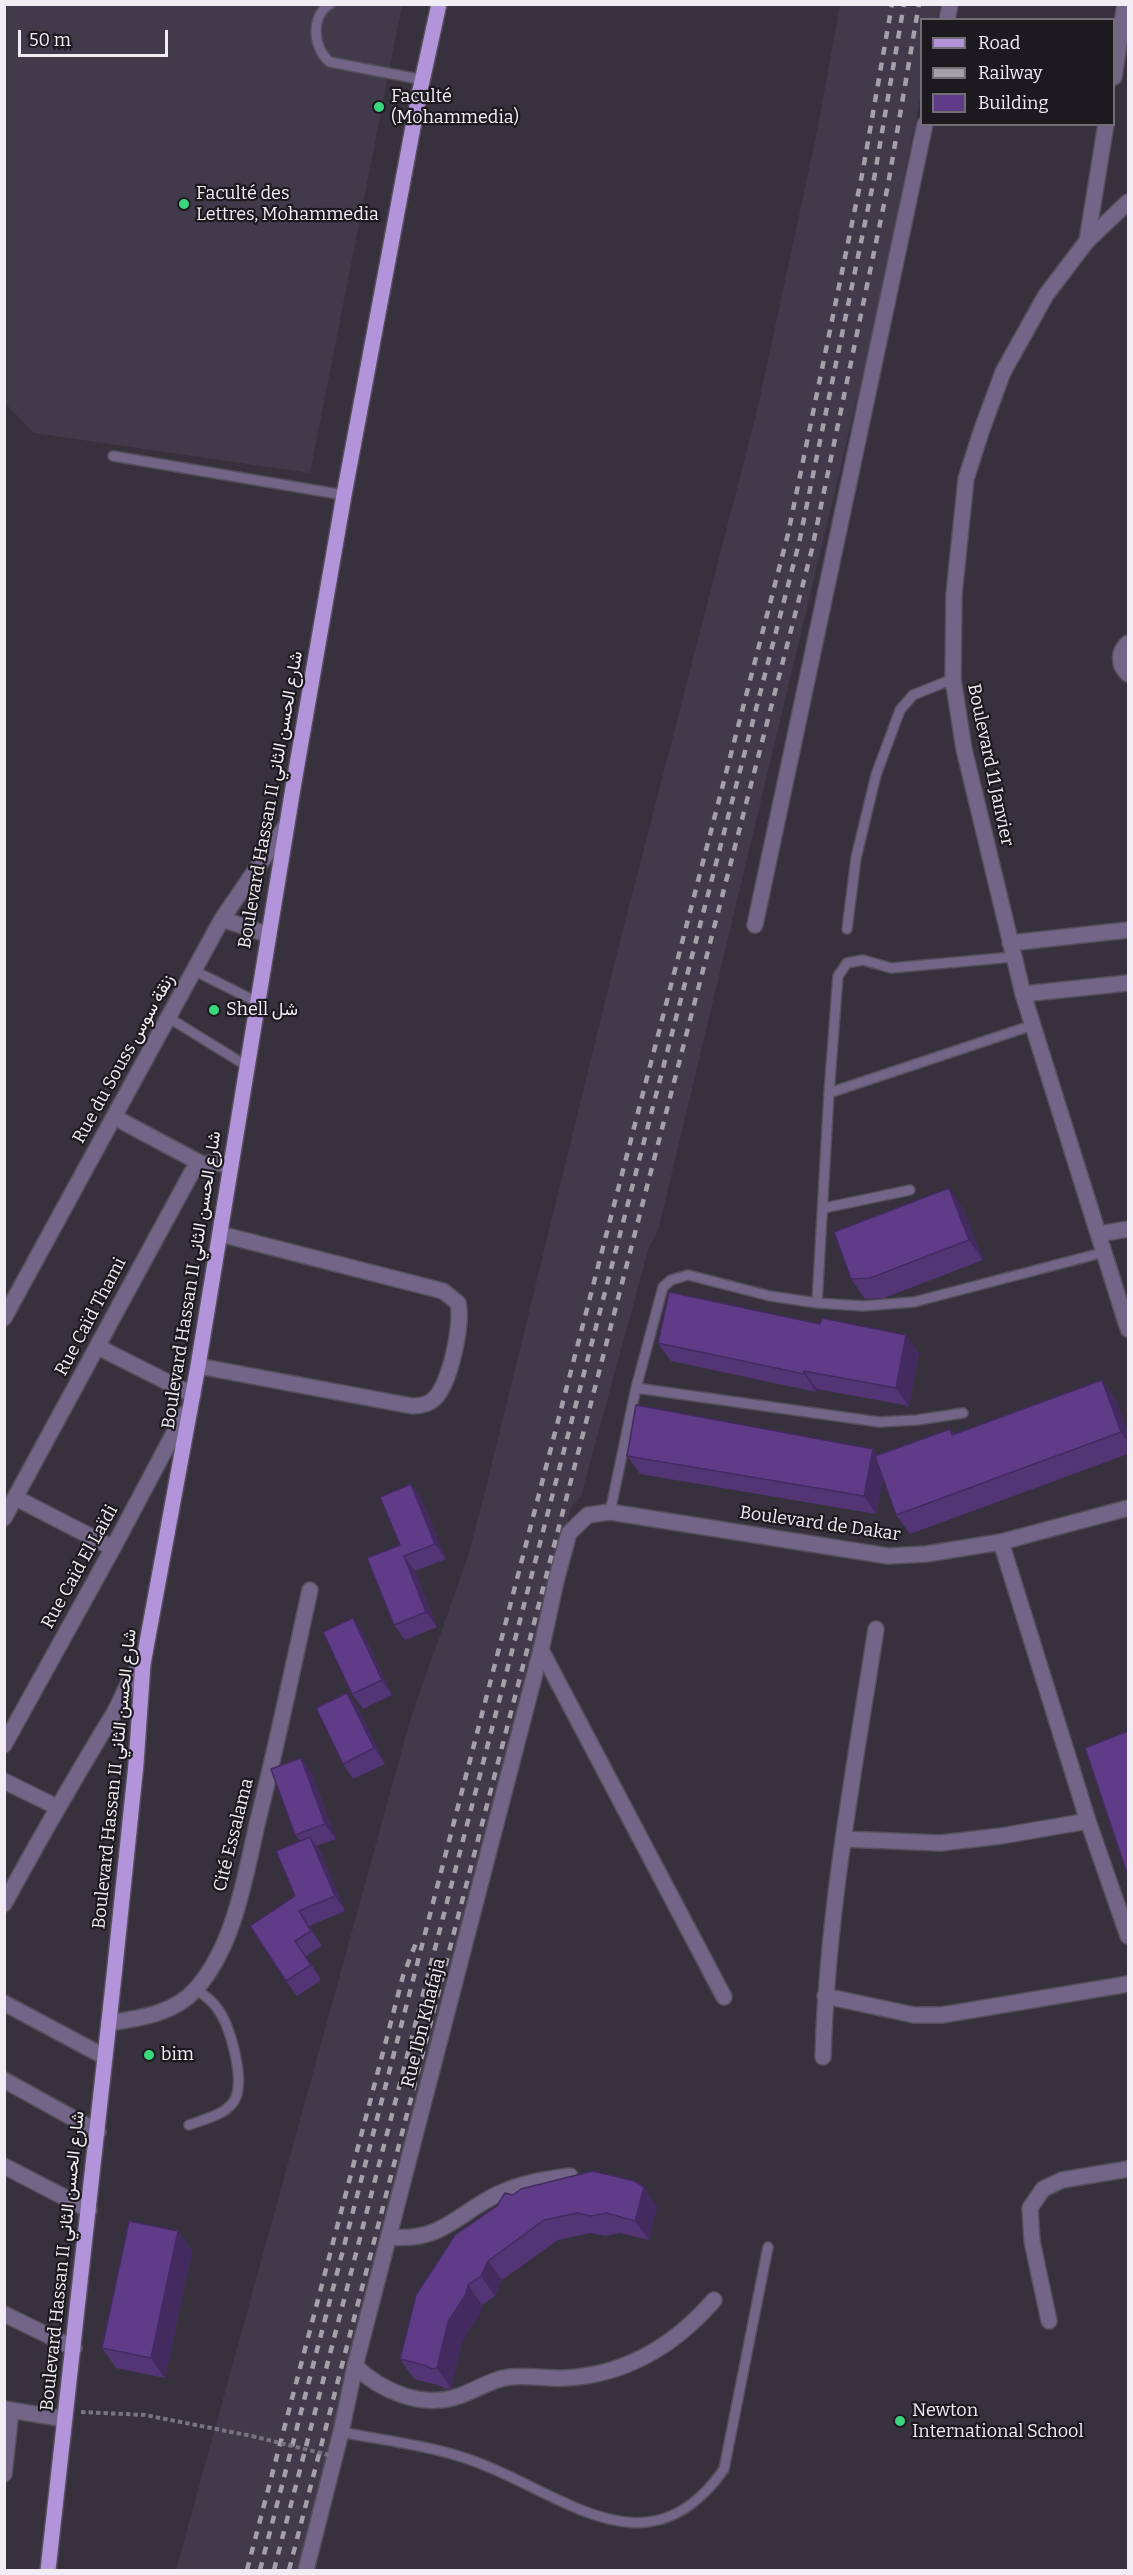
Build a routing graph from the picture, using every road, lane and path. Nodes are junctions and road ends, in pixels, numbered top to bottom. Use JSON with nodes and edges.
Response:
{"nodes":[{"id":1,"x":330,"y":4,"type":"edge"},
{"id":2,"x":439,"y":4,"type":"edge"},
{"id":3,"x":1125,"y":4,"type":"edge"},
{"id":4,"x":1115,"y":65,"type":"edge"},
{"id":5,"x":424,"y":80,"type":"junction"},
{"id":6,"x":925,"y":126,"type":"edge"},
{"id":7,"x":1106,"y":126,"type":"edge"},
{"id":8,"x":1128,"y":202,"type":"edge"},
{"id":9,"x":1087,"y":241,"type":"junction"},
{"id":10,"x":113,"y":456,"type":"dead end"},
{"id":11,"x":344,"y":495,"type":"junction"},
{"id":12,"x":1128,"y":643,"type":"edge"},
{"id":13,"x":1128,"y":674,"type":"edge"},
{"id":14,"x":953,"y":679,"type":"junction"},
{"id":15,"x":287,"y":824,"type":"junction"},
{"id":16,"x":222,"y":919,"type":"junction"},
{"id":17,"x":755,"y":925,"type":"dead end"},
{"id":18,"x":847,"y":929,"type":"dead end"},
{"id":19,"x":1128,"y":930,"type":"edge"},
{"id":20,"x":269,"y":935,"type":"junction"},
{"id":21,"x":1011,"y":950,"type":"junction"},
{"id":22,"x":195,"y":971,"type":"junction"},
{"id":23,"x":1128,"y":983,"type":"edge"},
{"id":24,"x":1023,"y":994,"type":"junction"},
{"id":25,"x":257,"y":1002,"type":"junction"},
{"id":26,"x":169,"y":1018,"type":"junction"},
{"id":27,"x":1033,"y":1025,"type":"junction"},
{"id":28,"x":247,"y":1066,"type":"junction"},
{"id":29,"x":829,"y":1093,"type":"junction"},
{"id":30,"x":114,"y":1116,"type":"junction"},
{"id":31,"x":202,"y":1164,"type":"junction"},
{"id":32,"x":231,"y":1166,"type":"junction"},
{"id":33,"x":910,"y":1190,"type":"dead end"},
{"id":34,"x":824,"y":1208,"type":"junction"},
{"id":35,"x":1128,"y":1228,"type":"edge"},
{"id":36,"x":219,"y":1234,"type":"junction"},
{"id":37,"x":1099,"y":1234,"type":"junction"},
{"id":38,"x":1105,"y":1252,"type":"junction"},
{"id":39,"x":817,"y":1303,"type":"junction"},
{"id":40,"x":4,"y":1318,"type":"edge"},
{"id":41,"x":1128,"y":1329,"type":"edge"},
{"id":42,"x":98,"y":1347,"type":"junction"},
{"id":43,"x":198,"y":1366,"type":"junction"},
{"id":44,"x":636,"y":1388,"type":"junction"},
{"id":45,"x":192,"y":1402,"type":"junction"},
{"id":46,"x":963,"y":1413,"type":"dead end"},
{"id":47,"x":16,"y":1498,"type":"junction"},
{"id":48,"x":1128,"y":1508,"type":"edge"},
{"id":49,"x":610,"y":1512,"type":"junction"},
{"id":50,"x":4,"y":1518,"type":"edge"},
{"id":51,"x":1001,"y":1542,"type":"junction"},
{"id":52,"x":113,"y":1548,"type":"junction"},
{"id":53,"x":310,"y":1590,"type":"dead end"},
{"id":54,"x":876,"y":1629,"type":"dead end"},
{"id":55,"x":541,"y":1650,"type":"junction"},
{"id":56,"x":143,"y":1664,"type":"junction"},
{"id":57,"x":4,"y":1745,"type":"edge"},
{"id":58,"x":4,"y":1781,"type":"edge"},
{"id":59,"x":57,"y":1807,"type":"junction"},
{"id":60,"x":1088,"y":1821,"type":"junction"},
{"id":61,"x":843,"y":1839,"type":"junction"},
{"id":62,"x":4,"y":1904,"type":"edge"},
{"id":63,"x":1128,"y":1936,"type":"edge"},
{"id":64,"x":1128,"y":1984,"type":"edge"},
{"id":65,"x":196,"y":1989,"type":"junction"},
{"id":66,"x":825,"y":1996,"type":"junction"},
{"id":67,"x":724,"y":1997,"type":"dead end"},
{"id":68,"x":4,"y":2003,"type":"edge"},
{"id":69,"x":109,"y":2024,"type":"junction"},
{"id":70,"x":105,"y":2056,"type":"junction"},
{"id":71,"x":823,"y":2057,"type":"dead end"},
{"id":72,"x":4,"y":2080,"type":"edge"},
{"id":73,"x":189,"y":2125,"type":"dead end"},
{"id":74,"x":98,"y":2132,"type":"junction"},
{"id":75,"x":4,"y":2166,"type":"edge"},
{"id":76,"x":1128,"y":2169,"type":"edge"},
{"id":77,"x":570,"y":2176,"type":"edge"},
{"id":78,"x":89,"y":2210,"type":"junction"},
{"id":79,"x":389,"y":2237,"type":"junction"},
{"id":80,"x":768,"y":2247,"type":"dead end"},
{"id":81,"x":714,"y":2300,"type":"dead end"},
{"id":82,"x":4,"y":2314,"type":"edge"},
{"id":83,"x":1049,"y":2321,"type":"dead end"},
{"id":84,"x":74,"y":2348,"type":"junction"},
{"id":85,"x":355,"y":2366,"type":"junction"},
{"id":86,"x":8,"y":2410,"type":"edge"},
{"id":87,"x":65,"y":2415,"type":"junction"},
{"id":88,"x":341,"y":2432,"type":"junction"},
{"id":89,"x":329,"y":2455,"type":"dead end"},
{"id":90,"x":4,"y":2474,"type":"edge"},
{"id":91,"x":48,"y":2571,"type":"edge"},
{"id":92,"x":306,"y":2571,"type":"edge"}],
"edges":[{"from":1,"to":5,"type":"lane"},
{"from":2,"to":5,"type":"main road","name":"Boulevard Hassan II شارع الحسن الثاني"},
{"from":3,"to":4,"type":"street"},
{"from":5,"to":11,"type":"main road","name":"Boulevard Hassan II شارع الحسن الثاني"},
{"from":6,"to":17,"type":"street"},
{"from":7,"to":9,"type":"street"},
{"from":8,"to":9,"type":"street","name":"Boulevard 11 Janvier"},
{"from":9,"to":14,"type":"street","name":"Boulevard 11 Janvier"},
{"from":10,"to":11,"type":"lane"},
{"from":11,"to":15,"type":"main road","name":"Boulevard Hassan II شارع الحسن الثاني"},
{"from":12,"to":13,"type":"street"},
{"from":14,"to":18,"type":"lane"},
{"from":14,"to":21,"type":"street","name":"Boulevard 11 Janvier"},
{"from":15,"to":16,"type":"street","name":"Rue du Souss زنقة سوس"},
{"from":15,"to":20,"type":"main road","name":"Boulevard Hassan II شارع الحسن الثاني"},
{"from":16,"to":20,"type":"street"},
{"from":16,"to":22,"type":"street","name":"Rue du Souss زنقة سوس"},
{"from":19,"to":21,"type":"street"},
{"from":20,"to":25,"type":"main road","name":"Boulevard Hassan II شارع الحسن الثاني"},
{"from":21,"to":24,"type":"street","name":"Boulevard 11 Janvier"},
{"from":21,"to":29,"type":"lane"},
{"from":22,"to":25,"type":"lane"},
{"from":22,"to":26,"type":"street","name":"Rue du Souss زنقة سوس"},
{"from":23,"to":24,"type":"street"},
{"from":24,"to":27,"type":"street","name":"Boulevard 11 Janvier"},
{"from":25,"to":28,"type":"main road","name":"Boulevard Hassan II شارع الحسن الثاني"},
{"from":26,"to":28,"type":"lane"},
{"from":26,"to":30,"type":"street","name":"Rue du Souss زنقة سوس"},
{"from":27,"to":29,"type":"lane"},
{"from":27,"to":37,"type":"street","name":"Boulevard 11 Janvier"},
{"from":28,"to":32,"type":"main road","name":"Boulevard Hassan II شارع الحسن الثاني"},
{"from":29,"to":34,"type":"lane"},
{"from":30,"to":31,"type":"street"},
{"from":30,"to":40,"type":"street","name":"Rue du Souss زنقة سوس"},
{"from":31,"to":32,"type":"street"},
{"from":31,"to":42,"type":"street","name":"Rue Caïd Thami"},
{"from":32,"to":36,"type":"main road","name":"Boulevard Hassan II شارع الحسن الثاني"},
{"from":33,"to":34,"type":"lane"},
{"from":34,"to":39,"type":"lane"},
{"from":35,"to":37,"type":"street"},
{"from":36,"to":43,"type":"main road","name":"Boulevard Hassan II شارع الحسن الثاني"},
{"from":36,"to":43,"type":"street"},
{"from":37,"to":38,"type":"street","name":"Boulevard 11 Janvier"},
{"from":38,"to":39,"type":"lane"},
{"from":38,"to":41,"type":"street","name":"Boulevard 11 Janvier"},
{"from":39,"to":44,"type":"lane"},
{"from":42,"to":45,"type":"street"},
{"from":42,"to":47,"type":"street","name":"Rue Caïd Thami"},
{"from":43,"to":45,"type":"main road","name":"Boulevard Hassan II شارع الحسن الثاني"},
{"from":44,"to":46,"type":"lane"},
{"from":44,"to":49,"type":"lane"},
{"from":45,"to":52,"type":"street","name":"Rue Caïd El Laïdi"},
{"from":45,"to":56,"type":"main road","name":"Boulevard Hassan II شارع الحسن الثاني"},
{"from":47,"to":50,"type":"street","name":"Rue Caïd Thami"},
{"from":47,"to":52,"type":"street"},
{"from":48,"to":51,"type":"street","name":"Boulevard de Dakar"},
{"from":49,"to":51,"type":"street","name":"Boulevard de Dakar"},
{"from":49,"to":55,"type":"street","name":"Rue Ibn Khafaja"},
{"from":51,"to":60,"type":"street"},
{"from":52,"to":57,"type":"street","name":"Rue Caïd El Laïdi"},
{"from":53,"to":65,"type":"street","name":"Cité Essalama"},
{"from":54,"to":61,"type":"street"},
{"from":55,"to":67,"type":"street"},
{"from":55,"to":79,"type":"street","name":"Rue Ibn Khafaja"},
{"from":56,"to":59,"type":"street"},
{"from":56,"to":69,"type":"main road","name":"Boulevard Hassan II شارع الحسن الثاني"},
{"from":58,"to":59,"type":"street"},
{"from":59,"to":62,"type":"street"},
{"from":60,"to":61,"type":"street"},
{"from":60,"to":63,"type":"street"},
{"from":61,"to":66,"type":"street"},
{"from":64,"to":66,"type":"street"},
{"from":65,"to":69,"type":"street","name":"Cité Essalama"},
{"from":65,"to":73,"type":"lane"},
{"from":66,"to":71,"type":"street"},
{"from":68,"to":70,"type":"street"},
{"from":69,"to":70,"type":"main road","name":"Boulevard Hassan II شارع الحسن الثاني"},
{"from":70,"to":74,"type":"main road","name":"Boulevard Hassan II شارع الحسن الثاني"},
{"from":72,"to":74,"type":"street"},
{"from":74,"to":78,"type":"main road","name":"Boulevard Hassan II شارع الحسن الثاني"},
{"from":75,"to":78,"type":"street"},
{"from":76,"to":83,"type":"street"},
{"from":77,"to":79,"type":"street"},
{"from":78,"to":84,"type":"main road","name":"Boulevard Hassan II شارع الحسن الثاني"},
{"from":79,"to":85,"type":"street","name":"Rue Ibn Khafaja"},
{"from":80,"to":88,"type":"lane"},
{"from":81,"to":85,"type":"street"},
{"from":82,"to":84,"type":"street"},
{"from":84,"to":87,"type":"main road","name":"Boulevard Hassan II شارع الحسن الثاني"},
{"from":85,"to":88,"type":"street","name":"Rue Ibn Khafaja"},
{"from":86,"to":87,"type":"street"},
{"from":86,"to":90,"type":"street"},
{"from":87,"to":89,"type":"path","bridge":true},
{"from":87,"to":91,"type":"main road","name":"Boulevard Hassan II شارع الحسن الثاني"},
{"from":88,"to":92,"type":"street","name":"Rue Ibn Khafaja"}]}
